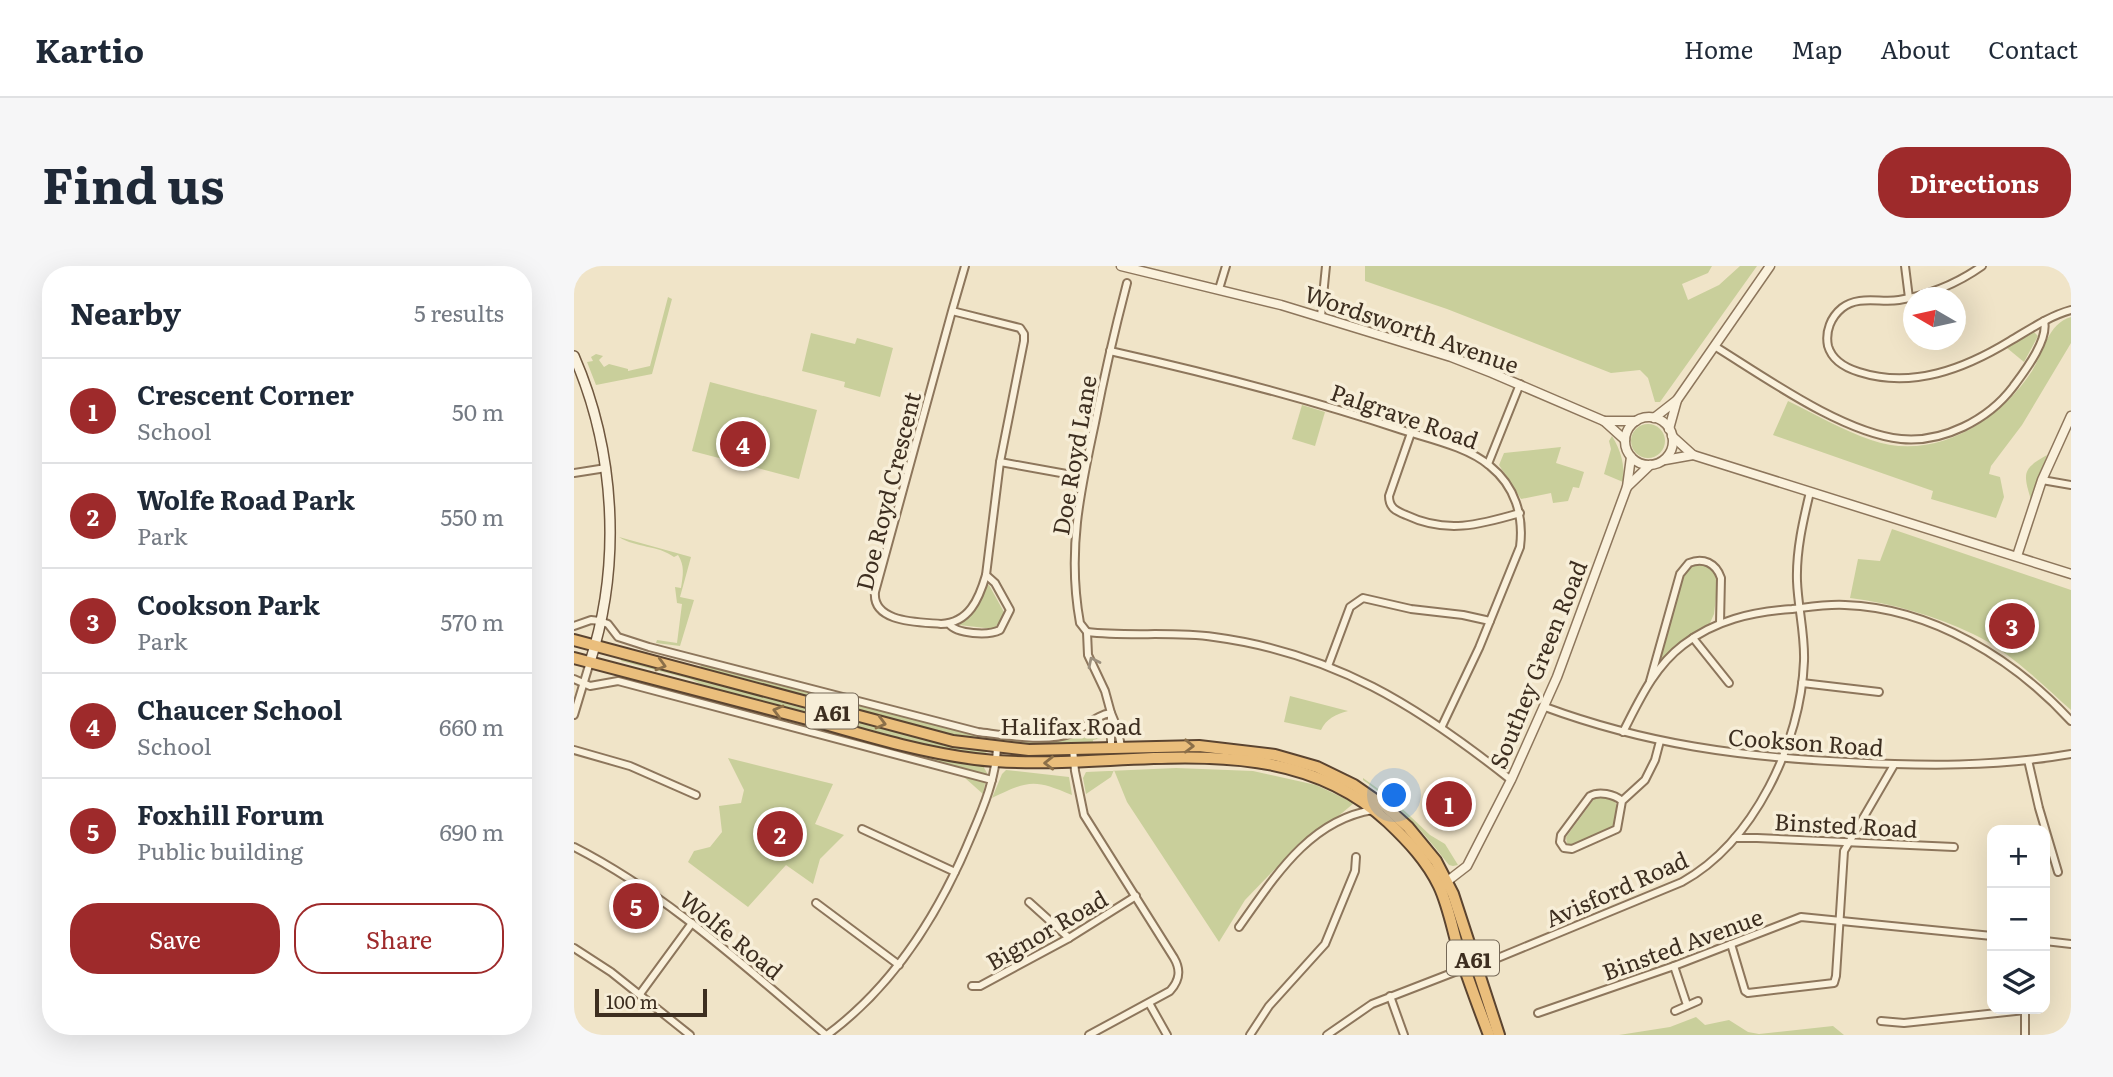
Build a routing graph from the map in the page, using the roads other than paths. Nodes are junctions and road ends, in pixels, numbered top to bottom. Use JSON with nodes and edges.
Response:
{"nodes":[{"id":1,"x":965,"y":266,"type":"edge"},
{"id":2,"x":1121,"y":266,"type":"edge"},
{"id":3,"x":1226,"y":266,"type":"edge"},
{"id":4,"x":1326,"y":266,"type":"edge"},
{"id":5,"x":1770,"y":266,"type":"edge"},
{"id":6,"x":1905,"y":266,"type":"edge"},
{"id":7,"x":1982,"y":266,"type":"edge"},
{"id":8,"x":1132,"y":267,"type":"edge"},
{"id":9,"x":1127,"y":283,"type":"dead end"},
{"id":10,"x":1908,"y":287,"type":"edge"},
{"id":11,"x":1944,"y":287,"type":"edge"},
{"id":12,"x":1219,"y":289,"type":"junction"},
{"id":13,"x":1903,"y":299,"type":"edge"},
{"id":14,"x":2071,"y":310,"type":"edge"},
{"id":15,"x":952,"y":311,"type":"junction"},
{"id":16,"x":1321,"y":316,"type":"junction"},
{"id":17,"x":2044,"y":321,"type":"junction"},
{"id":18,"x":1716,"y":347,"type":"junction"},
{"id":19,"x":1110,"y":351,"type":"junction"},
{"id":20,"x":574,"y":356,"type":"edge"},
{"id":21,"x":1520,"y":384,"type":"junction"},
{"id":22,"x":1676,"y":400,"type":"junction"},
{"id":23,"x":2071,"y":416,"type":"edge"},
{"id":24,"x":1654,"y":418,"type":"junction"},
{"id":25,"x":1604,"y":421,"type":"junction"},
{"id":26,"x":1637,"y":421,"type":"junction"},
{"id":27,"x":1411,"y":433,"type":"junction"},
{"id":28,"x":1670,"y":433,"type":"junction"},
{"id":29,"x":1625,"y":440,"type":"junction"},
{"id":30,"x":1693,"y":455,"type":"junction"},
{"id":31,"x":1631,"y":457,"type":"junction"},
{"id":32,"x":1663,"y":460,"type":"junction"},
{"id":33,"x":1000,"y":462,"type":"junction"},
{"id":34,"x":1488,"y":464,"type":"junction"},
{"id":35,"x":1650,"y":465,"type":"junction"},
{"id":36,"x":606,"y":468,"type":"junction"},
{"id":37,"x":574,"y":473,"type":"edge"},
{"id":38,"x":1083,"y":477,"type":"junction"},
{"id":39,"x":2042,"y":480,"type":"junction"},
{"id":40,"x":2071,"y":485,"type":"edge"},
{"id":41,"x":1627,"y":487,"type":"junction"},
{"id":42,"x":1810,"y":492,"type":"junction"},
{"id":43,"x":1520,"y":513,"type":"junction"},
{"id":44,"x":2017,"y":556,"type":"junction"},
{"id":45,"x":2071,"y":574,"type":"edge"},
{"id":46,"x":986,"y":575,"type":"junction"},
{"id":47,"x":1800,"y":608,"type":"junction"},
{"id":48,"x":600,"y":621,"type":"junction"},
{"id":49,"x":1490,"y":621,"type":"junction"},
{"id":50,"x":1720,"y":623,"type":"junction"},
{"id":51,"x":949,"y":624,"type":"junction"},
{"id":52,"x":574,"y":626,"type":"edge"},
{"id":53,"x":1087,"y":632,"type":"junction"},
{"id":54,"x":1693,"y":638,"type":"junction"},
{"id":55,"x":574,"y":640,"type":"edge"},
{"id":56,"x":596,"y":646,"type":"junction"},
{"id":57,"x":574,"y":658,"type":"edge"},
{"id":58,"x":590,"y":662,"type":"junction"},
{"id":59,"x":1328,"y":666,"type":"junction"},
{"id":60,"x":574,"y":678,"type":"edge"},
{"id":61,"x":1729,"y":682,"type":"dead end"},
{"id":62,"x":1649,"y":683,"type":"junction"},
{"id":63,"x":1802,"y":683,"type":"junction"},
{"id":64,"x":583,"y":685,"type":"junction"},
{"id":65,"x":1879,"y":692,"type":"dead end"},
{"id":66,"x":1545,"y":706,"type":"junction"},
{"id":67,"x":1111,"y":713,"type":"junction"},
{"id":68,"x":574,"y":715,"type":"edge"},
{"id":69,"x":2071,"y":721,"type":"edge"},
{"id":70,"x":1442,"y":726,"type":"junction"},
{"id":71,"x":1623,"y":732,"type":"junction"},
{"id":72,"x":1660,"y":741,"type":"junction"},
{"id":73,"x":997,"y":747,"type":"junction"},
{"id":74,"x":1116,"y":747,"type":"junction"},
{"id":75,"x":1073,"y":749,"type":"junction"},
{"id":76,"x":574,"y":750,"type":"edge"},
{"id":77,"x":2071,"y":754,"type":"edge"},
{"id":78,"x":1782,"y":759,"type":"junction"},
{"id":79,"x":2028,"y":760,"type":"junction"},
{"id":80,"x":996,"y":761,"type":"junction"},
{"id":81,"x":1117,"y":761,"type":"junction"},
{"id":82,"x":1074,"y":763,"type":"junction"},
{"id":83,"x":1894,"y":765,"type":"junction"},
{"id":84,"x":992,"y":780,"type":"junction"},
{"id":85,"x":1511,"y":780,"type":"junction"},
{"id":86,"x":696,"y":795,"type":"dead end"},
{"id":87,"x":1356,"y":796,"type":"junction"},
{"id":88,"x":1622,"y":801,"type":"junction"},
{"id":89,"x":1374,"y":810,"type":"junction"},
{"id":90,"x":1352,"y":815,"type":"junction"},
{"id":91,"x":862,"y":829,"type":"dead end"},
{"id":92,"x":1735,"y":838,"type":"junction"},
{"id":93,"x":1848,"y":841,"type":"junction"},
{"id":94,"x":574,"y":847,"type":"edge"},
{"id":95,"x":1955,"y":847,"type":"dead end"},
{"id":96,"x":1356,"y":857,"type":"dead end"},
{"id":97,"x":955,"y":872,"type":"junction"},
{"id":98,"x":2059,"y":872,"type":"dead end"},
{"id":99,"x":1443,"y":884,"type":"junction"},
{"id":100,"x":1136,"y":896,"type":"junction"},
{"id":101,"x":1029,"y":902,"type":"dead end"},
{"id":102,"x":816,"y":903,"type":"dead end"},
{"id":103,"x":1840,"y":919,"type":"junction"},
{"id":104,"x":692,"y":923,"type":"junction"},
{"id":105,"x":1239,"y":927,"type":"dead end"},
{"id":106,"x":1987,"y":935,"type":"edge"},
{"id":107,"x":1069,"y":939,"type":"junction"},
{"id":108,"x":2050,"y":942,"type":"edge"},
{"id":109,"x":1731,"y":944,"type":"junction"},
{"id":110,"x":2071,"y":944,"type":"edge"},
{"id":111,"x":574,"y":948,"type":"edge"},
{"id":112,"x":899,"y":965,"type":"junction"},
{"id":113,"x":1674,"y":966,"type":"junction"},
{"id":114,"x":1471,"y":967,"type":"junction"},
{"id":115,"x":972,"y":986,"type":"dead end"},
{"id":116,"x":640,"y":994,"type":"junction"},
{"id":117,"x":1390,"y":996,"type":"junction"},
{"id":118,"x":1698,"y":1001,"type":"dead end"},
{"id":119,"x":1149,"y":1003,"type":"junction"},
{"id":120,"x":1688,"y":1005,"type":"junction"},
{"id":121,"x":1675,"y":1011,"type":"dead end"},
{"id":122,"x":1538,"y":1013,"type":"dead end"},
{"id":123,"x":1987,"y":1013,"type":"edge"},
{"id":124,"x":2025,"y":1014,"type":"edge"},
{"id":125,"x":1881,"y":1021,"type":"dead end"},
{"id":126,"x":690,"y":1035,"type":"edge"},
{"id":127,"x":826,"y":1035,"type":"edge"},
{"id":128,"x":1089,"y":1035,"type":"edge"},
{"id":129,"x":1167,"y":1035,"type":"edge"},
{"id":130,"x":1250,"y":1035,"type":"edge"},
{"id":131,"x":1327,"y":1035,"type":"edge"},
{"id":132,"x":1404,"y":1035,"type":"edge"},
{"id":133,"x":1489,"y":1035,"type":"edge"},
{"id":134,"x":1499,"y":1035,"type":"edge"},
{"id":135,"x":2025,"y":1035,"type":"edge"}],
"edges":[{"from":1,"to":15,"type":"street","name":"Doe Royd Crescent"},
{"from":2,"to":8,"type":"street","name":"Wordsworth Avenue"},
{"from":3,"to":12,"type":"street"},
{"from":4,"to":16,"type":"street"},
{"from":5,"to":18,"type":"street"},
{"from":6,"to":10,"type":"street"},
{"from":7,"to":11,"type":"street"},
{"from":8,"to":12,"type":"street","name":"Wordsworth Avenue"},
{"from":9,"to":19,"type":"street","name":"Doe Royd Lane"},
{"from":12,"to":16,"type":"street","name":"Wordsworth Avenue"},
{"from":13,"to":17,"type":"street"},
{"from":14,"to":17,"type":"street"},
{"from":15,"to":33,"type":"street"},
{"from":15,"to":51,"type":"street","name":"Doe Royd Crescent"},
{"from":16,"to":21,"type":"street","name":"Wordsworth Avenue"},
{"from":17,"to":18,"type":"street"},
{"from":18,"to":22,"type":"street"},
{"from":19,"to":27,"type":"street","name":"Palgrave Road"},
{"from":19,"to":38,"type":"street","name":"Doe Royd Lane"},
{"from":20,"to":36,"type":"main road"},
{"from":21,"to":25,"type":"street","name":"Wordsworth Avenue"},
{"from":21,"to":34,"type":"street"},
{"from":22,"to":24,"type":"street"},
{"from":22,"to":28,"type":"street"},
{"from":23,"to":39,"type":"street"},
{"from":24,"to":26,"type":"street"},
{"from":24,"to":28,"type":"street"},
{"from":25,"to":26,"type":"street","name":"Wordsworth Avenue"},
{"from":25,"to":29,"type":"street","name":"Wordsworth Avenue"},
{"from":26,"to":29,"type":"street"},
{"from":27,"to":34,"type":"street","name":"Palgrave Road"},
{"from":27,"to":43,"type":"street"},
{"from":28,"to":30,"type":"street"},
{"from":28,"to":32,"type":"street"},
{"from":29,"to":31,"type":"street"},
{"from":30,"to":32,"type":"street"},
{"from":30,"to":42,"type":"street"},
{"from":31,"to":35,"type":"street"},
{"from":31,"to":41,"type":"street","name":"Southey Green Road"},
{"from":32,"to":35,"type":"street"},
{"from":33,"to":38,"type":"street"},
{"from":33,"to":46,"type":"street"},
{"from":34,"to":43,"type":"street","name":"Palgrave Road"},
{"from":35,"to":41,"type":"street","name":"Southey Green Road"},
{"from":36,"to":37,"type":"street"},
{"from":36,"to":48,"type":"main road"},
{"from":38,"to":53,"type":"street","name":"Doe Royd Lane"},
{"from":39,"to":40,"type":"street"},
{"from":39,"to":44,"type":"street"},
{"from":41,"to":66,"type":"street","name":"Southey Green Road"},
{"from":42,"to":44,"type":"street"},
{"from":42,"to":47,"type":"street","name":"Avisford Road"},
{"from":43,"to":49,"type":"street","name":"Palgrave Road"},
{"from":44,"to":45,"type":"street"},
{"from":46,"to":51,"type":"street"},
{"from":46,"to":51,"type":"street","name":"Doe Royd Crescent"},
{"from":47,"to":50,"type":"street"},
{"from":47,"to":63,"type":"street","name":"Avisford Road"},
{"from":47,"to":69,"type":"street"},
{"from":48,"to":52,"type":"street"},
{"from":48,"to":56,"type":"main road"},
{"from":48,"to":67,"type":"street","name":"Halifax Road"},
{"from":49,"to":59,"type":"street"},
{"from":49,"to":70,"type":"street","name":"Palgrave Road"},
{"from":50,"to":54,"type":"street"},
{"from":50,"to":62,"type":"street"},
{"from":53,"to":59,"type":"street"},
{"from":67,"to":53,"type":"street","name":"Doe Royd Lane","one_way":true},
{"from":54,"to":61,"type":"street"},
{"from":54,"to":62,"type":"street"},
{"from":55,"to":56,"type":"highway","name":"Halifax Road","number":"A61"},
{"from":56,"to":58,"type":"main road"},
{"from":56,"to":73,"type":"highway","name":"Halifax Road","number":"A61","one_way":true},
{"from":57,"to":58,"type":"highway","name":"Halifax Road","number":"A61"},
{"from":58,"to":64,"type":"street"},
{"from":80,"to":58,"type":"highway","name":"Halifax Road","number":"A61","one_way":true},
{"from":59,"to":70,"type":"street"},
{"from":60,"to":64,"type":"street"},
{"from":62,"to":71,"type":"street"},
{"from":63,"to":65,"type":"street"},
{"from":63,"to":78,"type":"street","name":"Avisford Road"},
{"from":64,"to":68,"type":"street"},
{"from":64,"to":84,"type":"street"},
{"from":66,"to":71,"type":"street","name":"Cookson Road"},
{"from":66,"to":85,"type":"street","name":"Southey Green Road"},
{"from":67,"to":74,"type":"street","name":"Doe Royd Lane"},
{"from":70,"to":85,"type":"street"},
{"from":71,"to":72,"type":"street","name":"Cookson Road"},
{"from":72,"to":78,"type":"street","name":"Cookson Road"},
{"from":72,"to":88,"type":"street"},
{"from":73,"to":75,"type":"highway","name":"Halifax Road","number":"A61"},
{"from":73,"to":80,"type":"street"},
{"from":74,"to":75,"type":"highway","name":"Halifax Road","number":"A61"},
{"from":74,"to":81,"type":"highway"},
{"from":74,"to":99,"type":"highway","name":"Halifax Road","number":"A61","one_way":true},
{"from":75,"to":82,"type":"street"},
{"from":76,"to":86,"type":"street"},
{"from":77,"to":79,"type":"street","name":"Cookson Road"},
{"from":78,"to":83,"type":"street","name":"Cookson Road"},
{"from":78,"to":92,"type":"street","name":"Avisford Road"},
{"from":79,"to":83,"type":"street","name":"Cookson Road"},
{"from":79,"to":98,"type":"street"},
{"from":82,"to":80,"type":"highway","name":"Halifax Road","number":"A61","one_way":true},
{"from":80,"to":84,"type":"street"},
{"from":81,"to":82,"type":"highway","name":"Halifax Road","number":"A61"},
{"from":81,"to":87,"type":"highway","name":"Halifax Road","number":"A61"},
{"from":82,"to":100,"type":"street"},
{"from":83,"to":93,"type":"street"},
{"from":84,"to":97,"type":"street"},
{"from":85,"to":99,"type":"street","name":"Southey Green Road"},
{"from":87,"to":89,"type":"highway","name":"Halifax Road","number":"A61"},
{"from":87,"to":90,"type":"street"},
{"from":88,"to":88,"type":"street"},
{"from":89,"to":90,"type":"street"},
{"from":89,"to":99,"type":"highway","name":"Halifax Road","number":"A61"},
{"from":90,"to":105,"type":"street"},
{"from":91,"to":97,"type":"street"},
{"from":92,"to":93,"type":"street","name":"Binsted Road"},
{"from":92,"to":114,"type":"street","name":"Avisford Road"},
{"from":93,"to":95,"type":"street","name":"Binsted Road"},
{"from":93,"to":103,"type":"street"},
{"from":94,"to":104,"type":"street","name":"Wolfe Road"},
{"from":96,"to":130,"type":"street"},
{"from":97,"to":112,"type":"street"},
{"from":99,"to":114,"type":"highway","name":"Halifax Road","number":"A61"},
{"from":100,"to":107,"type":"street","name":"Bignor Road"},
{"from":100,"to":119,"type":"street"},
{"from":101,"to":107,"type":"street"},
{"from":102,"to":112,"type":"street"},
{"from":103,"to":106,"type":"street","name":"Binsted Avenue"},
{"from":103,"to":109,"type":"street","name":"Binsted Avenue"},
{"from":103,"to":109,"type":"street"},
{"from":104,"to":116,"type":"street"},
{"from":104,"to":127,"type":"street","name":"Wolfe Road"},
{"from":107,"to":115,"type":"street","name":"Bignor Road"},
{"from":108,"to":110,"type":"street"},
{"from":109,"to":113,"type":"street","name":"Binsted Avenue"},
{"from":111,"to":116,"type":"street"},
{"from":112,"to":127,"type":"street"},
{"from":113,"to":120,"type":"street"},
{"from":113,"to":122,"type":"street","name":"Binsted Avenue"},
{"from":114,"to":117,"type":"street","name":"Avisford Road"},
{"from":114,"to":133,"type":"highway","name":"Halifax Road","number":"A61"},
{"from":114,"to":134,"type":"highway","name":"Halifax Road","number":"A61"},
{"from":116,"to":126,"type":"street"},
{"from":117,"to":131,"type":"street","name":"Avisford Road"},
{"from":117,"to":132,"type":"street"},
{"from":118,"to":120,"type":"street"},
{"from":119,"to":128,"type":"street"},
{"from":119,"to":129,"type":"street"},
{"from":120,"to":121,"type":"street"},
{"from":123,"to":125,"type":"street"},
{"from":124,"to":135,"type":"street"}]}
